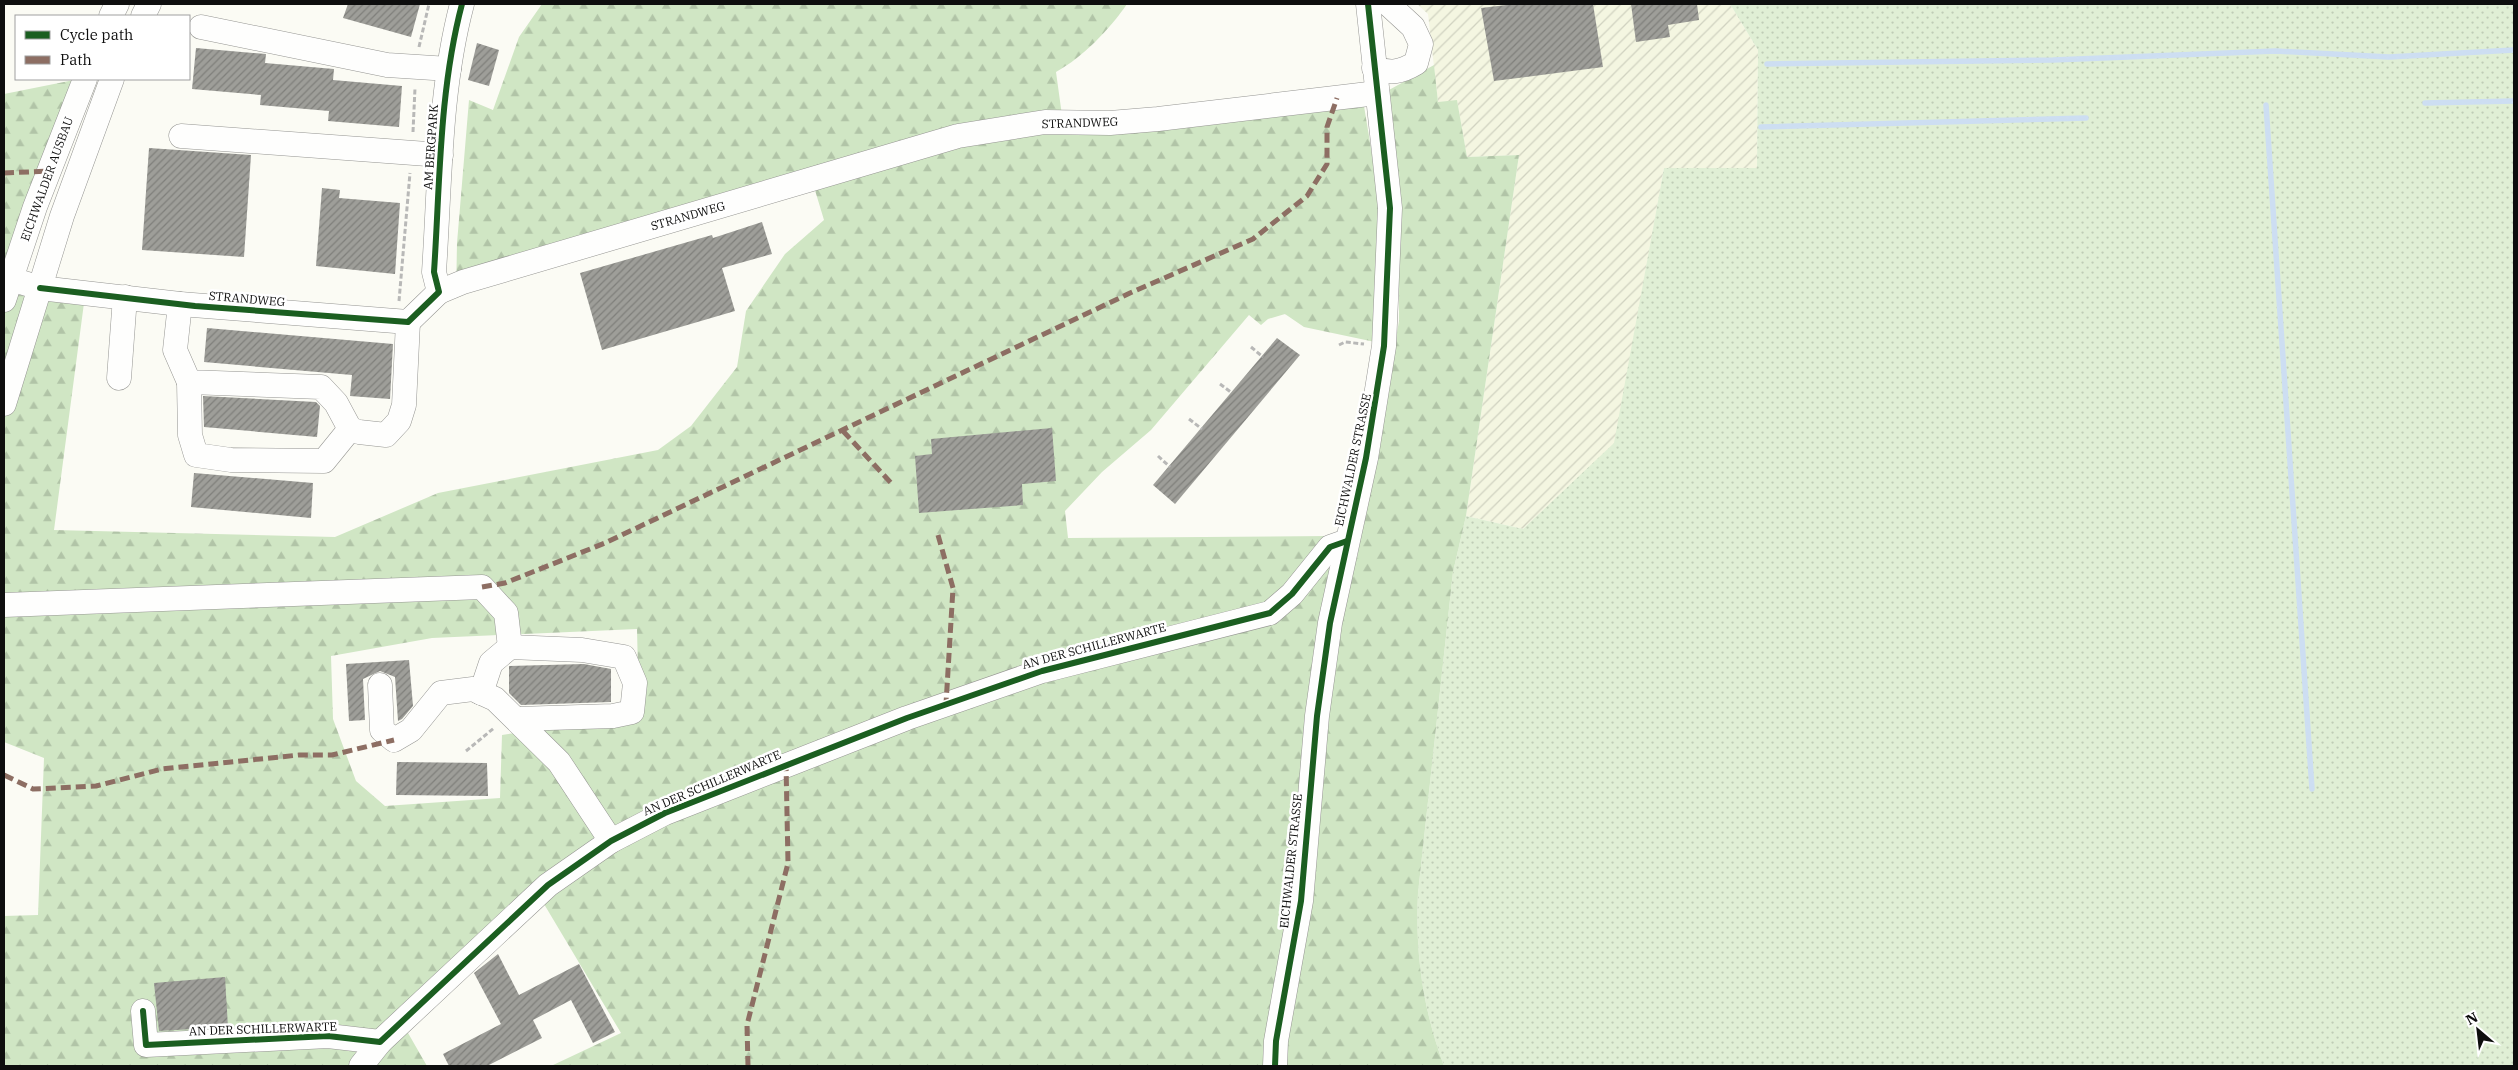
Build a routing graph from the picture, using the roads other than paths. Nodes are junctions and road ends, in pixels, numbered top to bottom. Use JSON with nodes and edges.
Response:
{"nodes":[{"id":1,"x":462,"y":4,"type":"edge"},
{"id":2,"x":1368,"y":4,"type":"edge"},
{"id":3,"x":1388,"y":4,"type":"edge"},
{"id":4,"x":201,"y":27,"type":"dead end"},
{"id":5,"x":1374,"y":68,"type":"junction"},
{"id":6,"x":449,"y":69,"type":"junction"},
{"id":7,"x":85,"y":80,"type":"edge"},
{"id":8,"x":112,"y":80,"type":"edge"},
{"id":9,"x":1378,"y":93,"type":"junction"},
{"id":10,"x":181,"y":136,"type":"dead end"},
{"id":11,"x":441,"y":155,"type":"junction"},
{"id":12,"x":40,"y":288,"type":"junction"},
{"id":13,"x":7,"y":290,"type":"edge"},
{"id":14,"x":439,"y":292,"type":"junction"},
{"id":15,"x":125,"y":297,"type":"junction"},
{"id":16,"x":180,"y":304,"type":"junction"},
{"id":17,"x":408,"y":322,"type":"junction"},
{"id":18,"x":119,"y":378,"type":"dead end"},
{"id":19,"x":189,"y":382,"type":"junction"},
{"id":20,"x":4,"y":404,"type":"edge"},
{"id":21,"x":350,"y":429,"type":"junction"},
{"id":22,"x":1347,"y":541,"type":"junction"},
{"id":23,"x":4,"y":605,"type":"edge"},
{"id":24,"x":510,"y":647,"type":"junction"},
{"id":25,"x":380,"y":685,"type":"dead end"},
{"id":26,"x":480,"y":692,"type":"junction"},
{"id":27,"x":513,"y":716,"type":"junction"},
{"id":28,"x":612,"y":841,"type":"junction"},
{"id":29,"x":143,"y":1011,"type":"dead end"},
{"id":30,"x":380,"y":1042,"type":"junction"},
{"id":31,"x":361,"y":1066,"type":"edge"},
{"id":32,"x":1275,"y":1066,"type":"edge"}],
"edges":[{"from":1,"to":6,"type":"street","name":"AM BERGPARK"},
{"from":2,"to":5,"type":"street","name":"EICHWALDER STRASSE"},
{"from":3,"to":5,"type":"street"},
{"from":4,"to":6,"type":"street"},
{"from":5,"to":9,"type":"street","name":"EICHWALDER STRASSE"},
{"from":6,"to":11,"type":"street","name":"AM BERGPARK"},
{"from":7,"to":13,"type":"street","name":"EICHWALDER AUSBAU"},
{"from":8,"to":12,"type":"street"},
{"from":9,"to":14,"type":"street","name":"STRANDWEG"},
{"from":9,"to":22,"type":"street","name":"EICHWALDER STRASSE"},
{"from":10,"to":11,"type":"street"},
{"from":11,"to":14,"type":"street","name":"AM BERGPARK"},
{"from":12,"to":13,"type":"street","name":"STRANDWEG"},
{"from":12,"to":15,"type":"street","name":"STRANDWEG"},
{"from":12,"to":20,"type":"street"},
{"from":14,"to":17,"type":"street","name":"STRANDWEG"},
{"from":15,"to":16,"type":"street","name":"STRANDWEG"},
{"from":15,"to":18,"type":"street"},
{"from":16,"to":17,"type":"street","name":"STRANDWEG"},
{"from":16,"to":19,"type":"street"},
{"from":17,"to":21,"type":"street"},
{"from":19,"to":21,"type":"street"},
{"from":19,"to":21,"type":"street"},
{"from":22,"to":28,"type":"street","name":"AN DER SCHILLERWARTE"},
{"from":22,"to":32,"type":"street","name":"EICHWALDER STRASSE"},
{"from":23,"to":24,"type":"street"},
{"from":24,"to":26,"type":"street"},
{"from":24,"to":27,"type":"street"},
{"from":25,"to":26,"type":"street"},
{"from":26,"to":27,"type":"street"},
{"from":27,"to":28,"type":"street"},
{"from":28,"to":30,"type":"street","name":"AN DER SCHILLERWARTE"},
{"from":29,"to":30,"type":"street","name":"AN DER SCHILLERWARTE"},
{"from":30,"to":31,"type":"street","name":"AN DER SCHILLERWARTE"}]}
